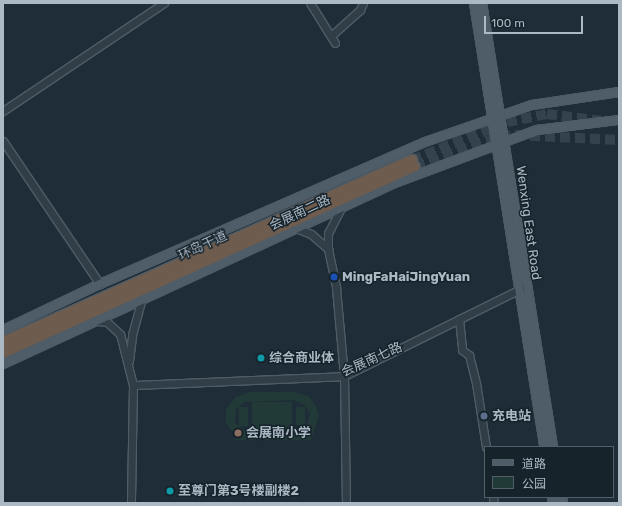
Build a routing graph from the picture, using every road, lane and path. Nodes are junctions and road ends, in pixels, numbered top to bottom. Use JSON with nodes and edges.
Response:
{"nodes":[{"id":1,"x":164,"y":3,"type":"edge"},
{"id":2,"x":310,"y":3,"type":"edge"},
{"id":3,"x":363,"y":3,"type":"edge"},
{"id":4,"x":474,"y":3,"type":"edge"},
{"id":5,"x":482,"y":3,"type":"edge"},
{"id":6,"x":332,"y":35,"type":"junction"},
{"id":7,"x":335,"y":43,"type":"dead end"},
{"id":8,"x":619,"y":92,"type":"edge"},
{"id":9,"x":3,"y":111,"type":"edge"},
{"id":10,"x":497,"y":116,"type":"junction"},
{"id":11,"x":619,"y":120,"type":"edge"},
{"id":12,"x":3,"y":140,"type":"edge"},
{"id":13,"x":500,"y":144,"type":"junction"},
{"id":14,"x":341,"y":208,"type":"junction"},
{"id":15,"x":296,"y":228,"type":"junction"},
{"id":16,"x":328,"y":249,"type":"junction"},
{"id":17,"x":100,"y":284,"type":"junction"},
{"id":18,"x":522,"y":288,"type":"junction"},
{"id":19,"x":141,"y":301,"type":"junction"},
{"id":20,"x":459,"y":319,"type":"junction"},
{"id":21,"x":97,"y":321,"type":"junction"},
{"id":22,"x":3,"y":330,"type":"edge"},
{"id":23,"x":3,"y":342,"type":"edge"},
{"id":24,"x":3,"y":353,"type":"edge"},
{"id":25,"x":3,"y":364,"type":"edge"},
{"id":26,"x":129,"y":365,"type":"junction"},
{"id":27,"x":344,"y":376,"type":"junction"},
{"id":28,"x":133,"y":385,"type":"junction"},
{"id":29,"x":486,"y":446,"type":"edge"},
{"id":30,"x":544,"y":446,"type":"edge"},
{"id":31,"x":553,"y":446,"type":"edge"},
{"id":32,"x":131,"y":503,"type":"edge"},
{"id":33,"x":346,"y":503,"type":"edge"}],
"edges":[{"from":1,"to":9,"type":"street"},
{"from":2,"to":6,"type":"street"},
{"from":3,"to":6,"type":"street"},
{"from":4,"to":10,"type":"main road","name":"Wenxing East Road"},
{"from":5,"to":10,"type":"main road","name":"Wenxing East Road"},
{"from":6,"to":7,"type":"street"},
{"from":8,"to":10,"type":"main road","name":"会展南二路"},
{"from":10,"to":13,"type":"main road","name":"Wenxing East Road"},
{"from":10,"to":17,"type":"main road","name":"会展南二路"},
{"from":11,"to":13,"type":"main road","name":"会展南二路"},
{"from":12,"to":17,"type":"street"},
{"from":13,"to":14,"type":"main road","name":"会展南二路"},
{"from":13,"to":18,"type":"main road","name":"Wenxing East Road"},
{"from":14,"to":15,"type":"main road","name":"会展南二路"},
{"from":14,"to":16,"type":"street"},
{"from":15,"to":16,"type":"street"},
{"from":15,"to":19,"type":"main road","name":"会展南二路"},
{"from":16,"to":27,"type":"street"},
{"from":17,"to":22,"type":"main road","name":"会展南二路"},
{"from":18,"to":20,"type":"street","name":"会展南七路"},
{"from":18,"to":30,"type":"main road","name":"Wenxing East Road"},
{"from":18,"to":31,"type":"main road","name":"Wenxing East Road"},
{"from":19,"to":21,"type":"main road","name":"会展南二路"},
{"from":19,"to":26,"type":"street"},
{"from":20,"to":27,"type":"street","name":"会展南七路"},
{"from":20,"to":29,"type":"street"},
{"from":21,"to":25,"type":"main road","name":"会展南二路"},
{"from":21,"to":26,"type":"street"},
{"from":23,"to":24,"type":"highway","name":"环岛干道"},
{"from":26,"to":28,"type":"street"},
{"from":27,"to":28,"type":"street","name":"会展南七路"},
{"from":27,"to":33,"type":"street"},
{"from":28,"to":32,"type":"street"}]}
